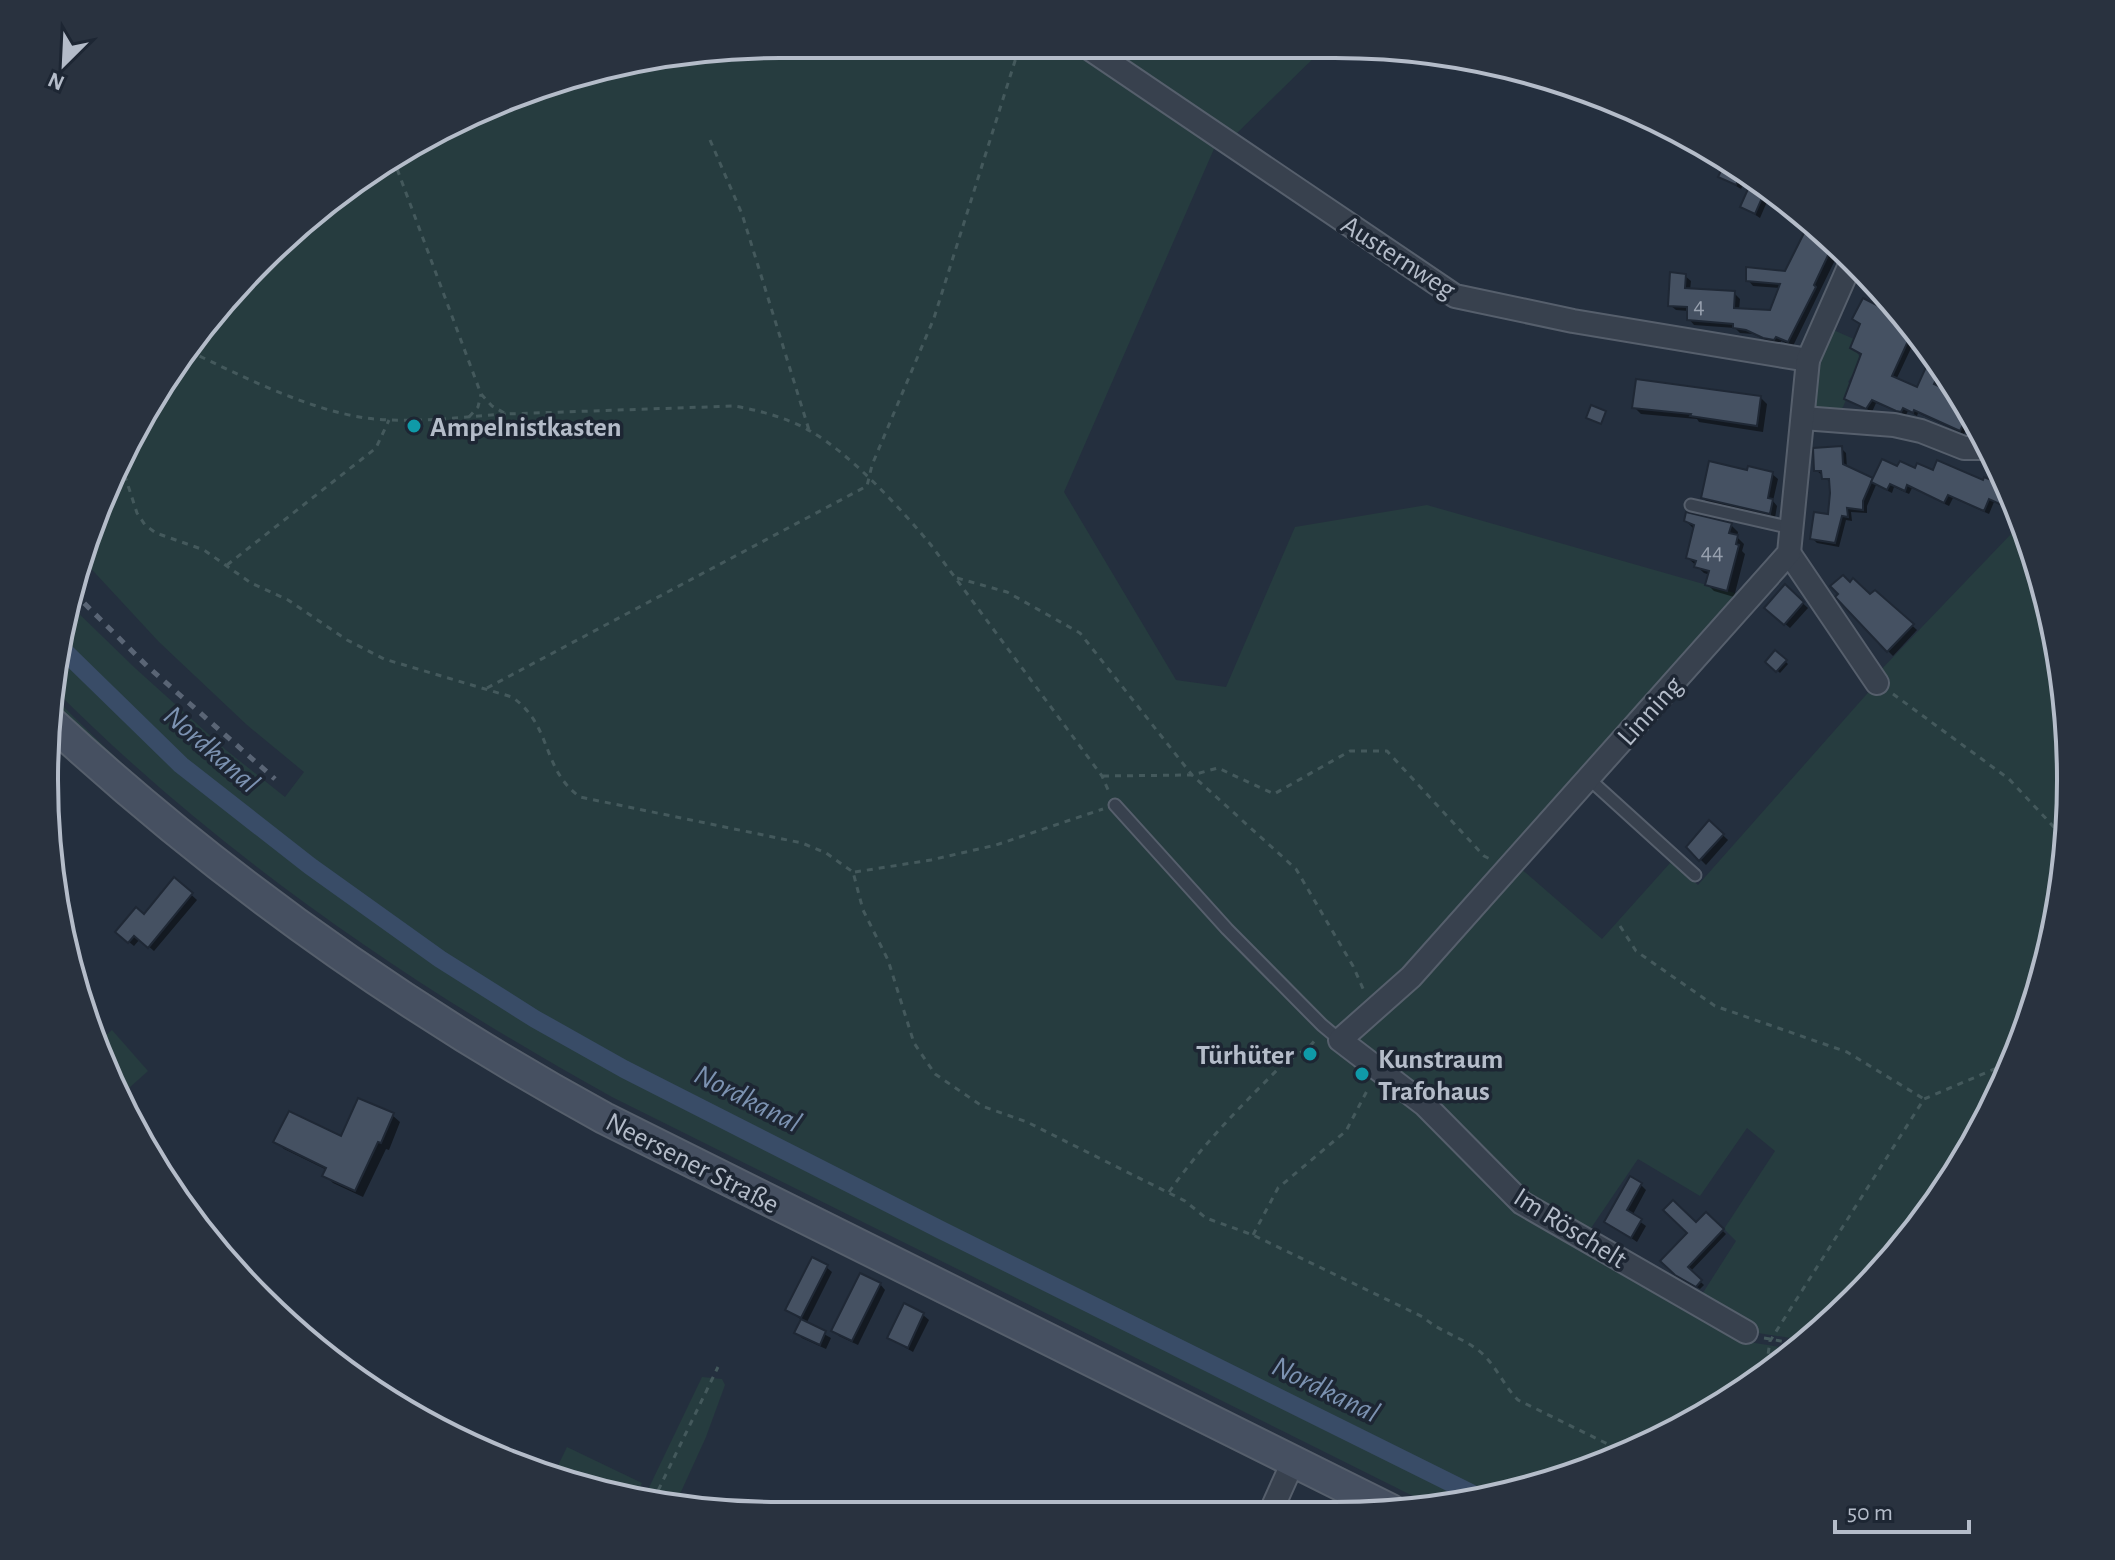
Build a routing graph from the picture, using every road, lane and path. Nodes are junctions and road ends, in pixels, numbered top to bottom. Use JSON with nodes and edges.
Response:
{"nodes":[{"id":1,"x":1016,"y":58,"type":"edge"},
{"id":2,"x":1103,"y":58,"type":"edge"},
{"id":3,"x":710,"y":140,"type":"dead end"},
{"id":4,"x":397,"y":169,"type":"edge"},
{"id":5,"x":1847,"y":271,"type":"edge"},
{"id":6,"x":197,"y":354,"type":"edge"},
{"id":7,"x":1808,"y":360,"type":"junction"},
{"id":8,"x":481,"y":394,"type":"junction"},
{"id":9,"x":506,"y":414,"type":"junction"},
{"id":10,"x":469,"y":417,"type":"junction"},
{"id":11,"x":1803,"y":418,"type":"junction"},
{"id":12,"x":390,"y":419,"type":"junction"},
{"id":13,"x":809,"y":430,"type":"junction"},
{"id":14,"x":1976,"y":448,"type":"edge"},
{"id":15,"x":125,"y":477,"type":"edge"},
{"id":16,"x":869,"y":479,"type":"junction"},
{"id":17,"x":1691,"y":505,"type":"dead end"},
{"id":18,"x":1792,"y":528,"type":"junction"},
{"id":19,"x":1789,"y":553,"type":"junction"},
{"id":20,"x":227,"y":565,"type":"junction"},
{"id":21,"x":955,"y":578,"type":"junction"},
{"id":22,"x":1877,"y":683,"type":"joint"},
{"id":23,"x":487,"y":688,"type":"junction"},
{"id":24,"x":60,"y":730,"type":"edge"},
{"id":25,"x":1192,"y":775,"type":"junction"},
{"id":26,"x":1102,"y":776,"type":"junction"},
{"id":27,"x":1588,"y":778,"type":"junction"},
{"id":28,"x":1115,"y":805,"type":"junction"},
{"id":29,"x":2055,"y":828,"type":"edge"},
{"id":30,"x":1508,"y":867,"type":"junction"},
{"id":31,"x":853,"y":872,"type":"junction"},
{"id":32,"x":1695,"y":875,"type":"dead end"},
{"id":33,"x":1620,"y":926,"type":"dead end"},
{"id":34,"x":1372,"y":1009,"type":"junction"},
{"id":35,"x":1322,"y":1025,"type":"junction"},
{"id":36,"x":1340,"y":1040,"type":"junction"},
{"id":37,"x":1997,"y":1068,"type":"edge"},
{"id":38,"x":1379,"y":1069,"type":"junction"},
{"id":39,"x":1924,"y":1099,"type":"junction"},
{"id":40,"x":1169,"y":1192,"type":"junction"},
{"id":41,"x":1253,"y":1235,"type":"junction"},
{"id":42,"x":1746,"y":1332,"type":"joint"},
{"id":43,"x":1770,"y":1341,"type":"junction"},
{"id":44,"x":1787,"y":1343,"type":"edge"},
{"id":45,"x":1768,"y":1358,"type":"edge"},
{"id":46,"x":718,"y":1367,"type":"dead end"},
{"id":47,"x":1612,"y":1446,"type":"edge"},
{"id":48,"x":1293,"y":1462,"type":"junction"},
{"id":49,"x":658,"y":1491,"type":"edge"},
{"id":50,"x":1371,"y":1500,"type":"edge"},
{"id":51,"x":1275,"y":1502,"type":"edge"}],
"edges":[{"from":1,"to":16,"type":"path"},
{"from":2,"to":7,"type":"street","name":"Austernweg"},
{"from":3,"to":13,"type":"path"},
{"from":4,"to":8,"type":"path"},
{"from":5,"to":7,"type":"street"},
{"from":6,"to":12,"type":"path"},
{"from":7,"to":11,"type":"street"},
{"from":8,"to":9,"type":"path"},
{"from":8,"to":10,"type":"path"},
{"from":9,"to":10,"type":"path"},
{"from":9,"to":13,"type":"path"},
{"from":10,"to":12,"type":"path"},
{"from":11,"to":14,"type":"street"},
{"from":11,"to":18,"type":"street"},
{"from":12,"to":20,"type":"path"},
{"from":13,"to":16,"type":"path"},
{"from":15,"to":20,"type":"path"},
{"from":16,"to":21,"type":"path"},
{"from":16,"to":23,"type":"path"},
{"from":17,"to":18,"type":"lane"},
{"from":18,"to":19,"type":"street"},
{"from":19,"to":22,"type":"street"},
{"from":19,"to":27,"type":"street","name":"Linning"},
{"from":20,"to":23,"type":"path"},
{"from":21,"to":25,"type":"path"},
{"from":21,"to":26,"type":"path"},
{"from":22,"to":29,"type":"path"},
{"from":23,"to":31,"type":"path"},
{"from":24,"to":48,"type":"main road","name":"Neersener Straße"},
{"from":25,"to":26,"type":"path"},
{"from":25,"to":30,"type":"path"},
{"from":25,"to":34,"type":"path"},
{"from":26,"to":28,"type":"path"},
{"from":27,"to":30,"type":"street","name":"Linning"},
{"from":27,"to":32,"type":"lane"},
{"from":28,"to":31,"type":"path"},
{"from":28,"to":35,"type":"lane"},
{"from":30,"to":34,"type":"street"},
{"from":31,"to":40,"type":"path"},
{"from":33,"to":39,"type":"path"},
{"from":34,"to":36,"type":"street"},
{"from":35,"to":36,"type":"lane"},
{"from":35,"to":40,"type":"path"},
{"from":36,"to":38,"type":"street","name":"Im Röschelt"},
{"from":37,"to":39,"type":"path"},
{"from":38,"to":41,"type":"path"},
{"from":38,"to":42,"type":"street","name":"Im Röschelt"},
{"from":39,"to":43,"type":"path"},
{"from":40,"to":41,"type":"path"},
{"from":41,"to":47,"type":"path"},
{"from":42,"to":43,"type":"path"},
{"from":43,"to":44,"type":"path"},
{"from":43,"to":45,"type":"path"},
{"from":46,"to":49,"type":"path"},
{"from":48,"to":50,"type":"main road","name":"Neersener Straße"},
{"from":48,"to":51,"type":"street"}]}
